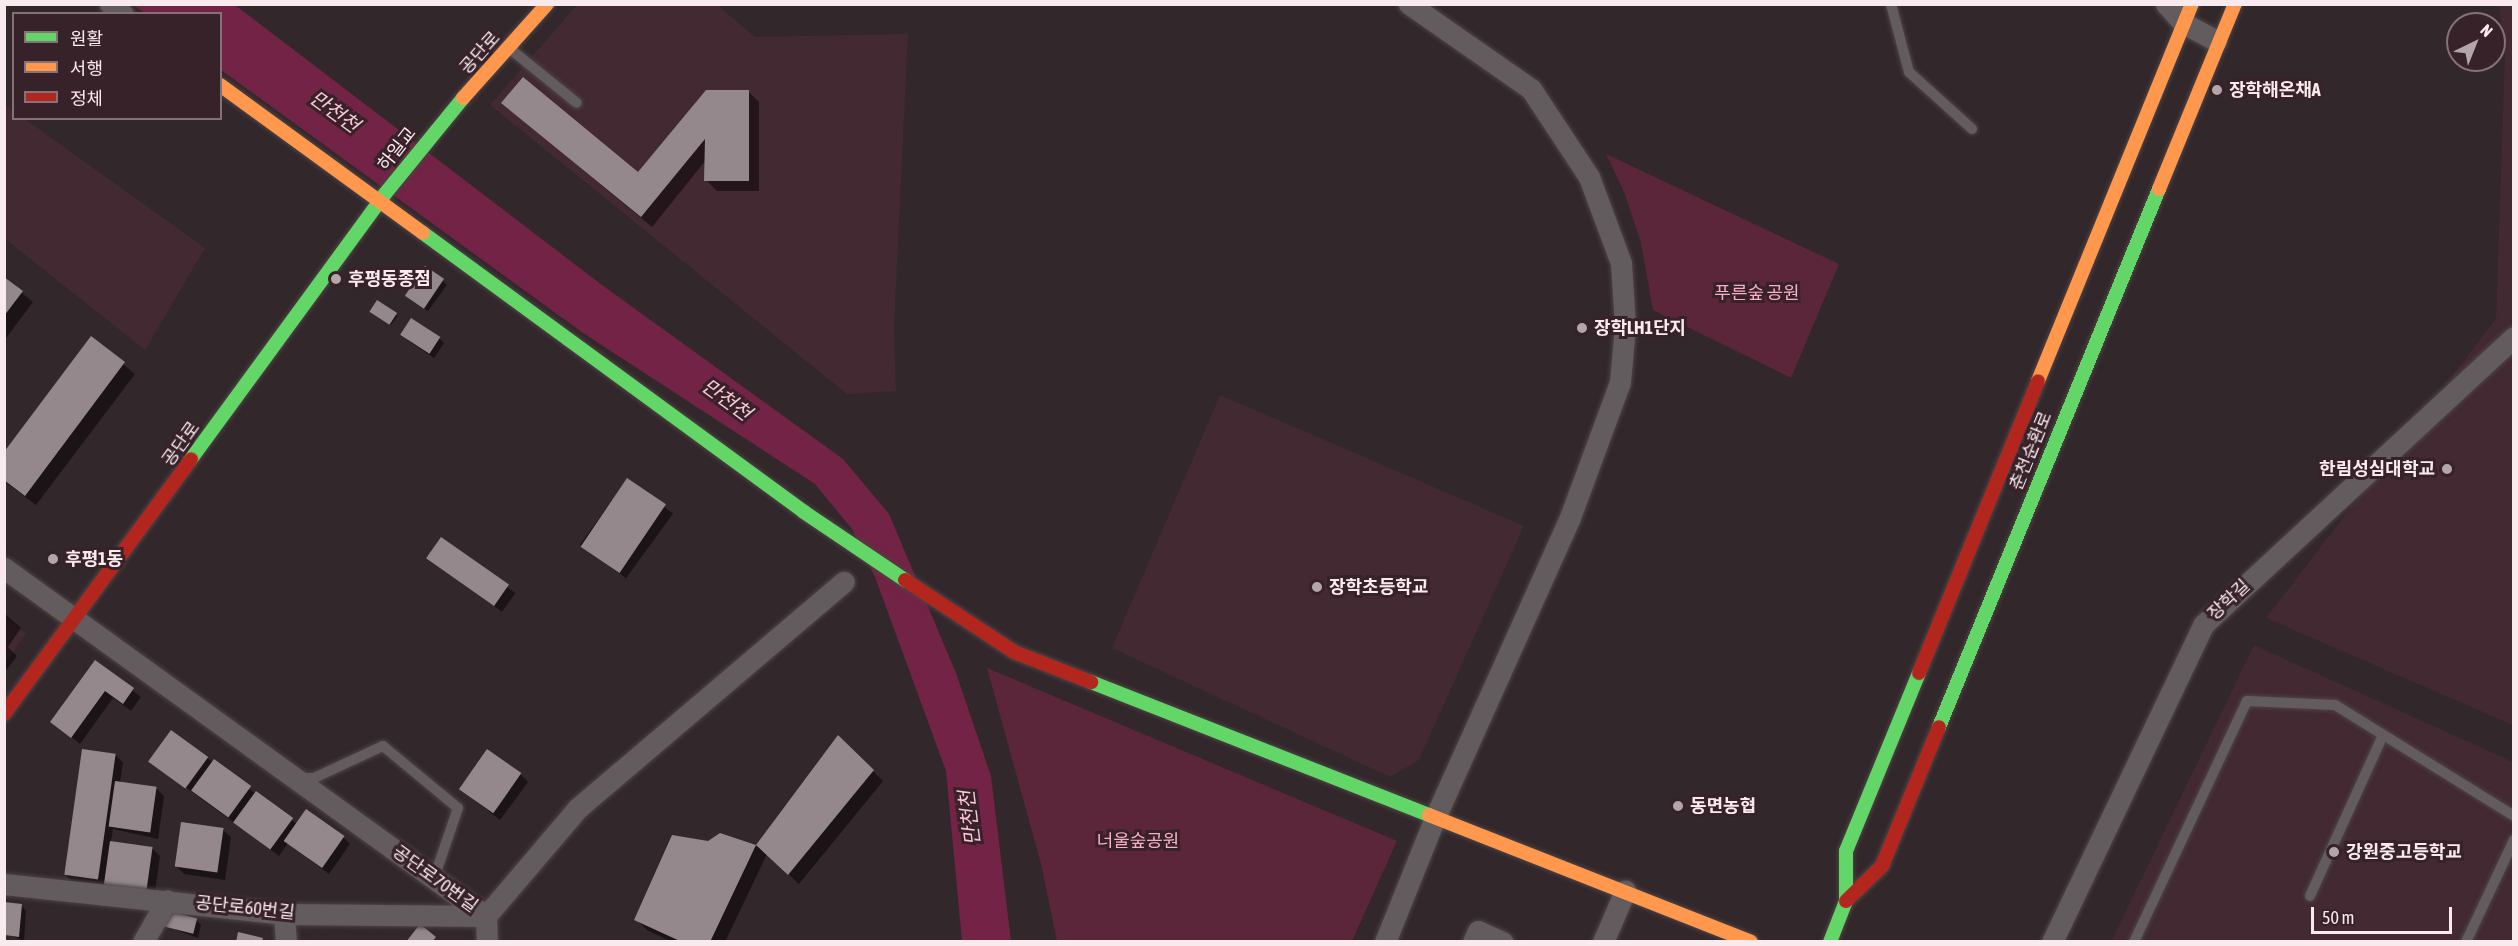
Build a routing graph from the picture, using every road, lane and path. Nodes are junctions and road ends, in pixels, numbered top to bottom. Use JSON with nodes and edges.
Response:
{"nodes":[{"id":1,"x":548,"y":4,"type":"edge"},
{"id":2,"x":1891,"y":4,"type":"edge"},
{"id":3,"x":2166,"y":4,"type":"edge"},
{"id":4,"x":2235,"y":4,"type":"edge"},
{"id":5,"x":1409,"y":5,"type":"edge"},
{"id":6,"x":2188,"y":14,"type":"edge"},
{"id":7,"x":2217,"y":41,"type":"junction"},
{"id":8,"x":509,"y":48,"type":"junction"},
{"id":9,"x":222,"y":86,"type":"edge"},
{"id":10,"x":577,"y":103,"type":"dead end"},
{"id":11,"x":439,"y":125,"type":"joint"},
{"id":12,"x":1972,"y":129,"type":"dead end"},
{"id":13,"x":382,"y":198,"type":"junction"},
{"id":14,"x":2514,"y":337,"type":"edge"},
{"id":15,"x":4,"y":568,"type":"edge"},
{"id":16,"x":844,"y":582,"type":"dead end"},
{"id":17,"x":74,"y":618,"type":"junction"},
{"id":18,"x":4,"y":714,"type":"edge"},
{"id":19,"x":2383,"y":735,"type":"junction"},
{"id":20,"x":296,"y":778,"type":"junction"},
{"id":21,"x":2514,"y":816,"type":"edge"},
{"id":22,"x":1434,"y":820,"type":"junction"},
{"id":23,"x":2514,"y":840,"type":"edge"},
{"id":24,"x":435,"y":878,"type":"junction"},
{"id":25,"x":4,"y":884,"type":"edge"},
{"id":26,"x":1624,"y":891,"type":"junction"},
{"id":27,"x":2310,"y":896,"type":"dead end"},
{"id":28,"x":167,"y":900,"type":"junction"},
{"id":29,"x":1846,"y":902,"type":"junction"},
{"id":30,"x":284,"y":914,"type":"junction"},
{"id":31,"x":486,"y":916,"type":"junction"},
{"id":32,"x":143,"y":942,"type":"edge"},
{"id":33,"x":286,"y":942,"type":"edge"},
{"id":34,"x":487,"y":942,"type":"edge"},
{"id":35,"x":1385,"y":942,"type":"edge"},
{"id":36,"x":1473,"y":942,"type":"edge"},
{"id":37,"x":1503,"y":942,"type":"edge"},
{"id":38,"x":1603,"y":942,"type":"edge"},
{"id":39,"x":1751,"y":942,"type":"edge"},
{"id":40,"x":1830,"y":942,"type":"edge"},
{"id":41,"x":2052,"y":942,"type":"edge"},
{"id":42,"x":2134,"y":942,"type":"edge"},
{"id":43,"x":2466,"y":942,"type":"edge"}],
"edges":[{"from":1,"to":8,"type":"street","name":"공단로"},
{"from":2,"to":12,"type":"lane"},
{"from":3,"to":6,"type":"street"},
{"from":4,"to":7,"type":"street","name":"춘천순환로"},
{"from":5,"to":22,"type":"street"},
{"from":6,"to":7,"type":"street"},
{"from":6,"to":29,"type":"street","name":"춘천순환로"},
{"from":7,"to":29,"type":"street","name":"춘천순환로"},
{"from":8,"to":10,"type":"lane"},
{"from":8,"to":11,"type":"street","name":"공단로"},
{"from":9,"to":13,"type":"street"},
{"from":11,"to":13,"type":"street","name":"하일교"},
{"from":13,"to":17,"type":"street","name":"공단로"},
{"from":13,"to":22,"type":"street"},
{"from":14,"to":41,"type":"street","name":"장학길"},
{"from":15,"to":17,"type":"street","name":"공단로70번길"},
{"from":16,"to":31,"type":"street","name":"공단로70번길"},
{"from":17,"to":18,"type":"street","name":"공단로"},
{"from":17,"to":20,"type":"street","name":"공단로70번길"},
{"from":19,"to":21,"type":"lane"},
{"from":19,"to":27,"type":"lane"},
{"from":19,"to":42,"type":"lane"},
{"from":20,"to":24,"type":"street","name":"공단로70번길"},
{"from":20,"to":24,"type":"lane"},
{"from":22,"to":26,"type":"street"},
{"from":22,"to":35,"type":"street"},
{"from":23,"to":43,"type":"lane"},
{"from":24,"to":31,"type":"street","name":"공단로70번길"},
{"from":25,"to":28,"type":"street","name":"공단로60번길"},
{"from":26,"to":38,"type":"street"},
{"from":26,"to":39,"type":"street"},
{"from":28,"to":30,"type":"street","name":"공단로60번길"},
{"from":28,"to":32,"type":"street"},
{"from":29,"to":40,"type":"street","name":"춘천순환로"},
{"from":30,"to":31,"type":"street","name":"공단로60번길"},
{"from":30,"to":33,"type":"street"},
{"from":31,"to":34,"type":"street"},
{"from":36,"to":37,"type":"street"}]}
